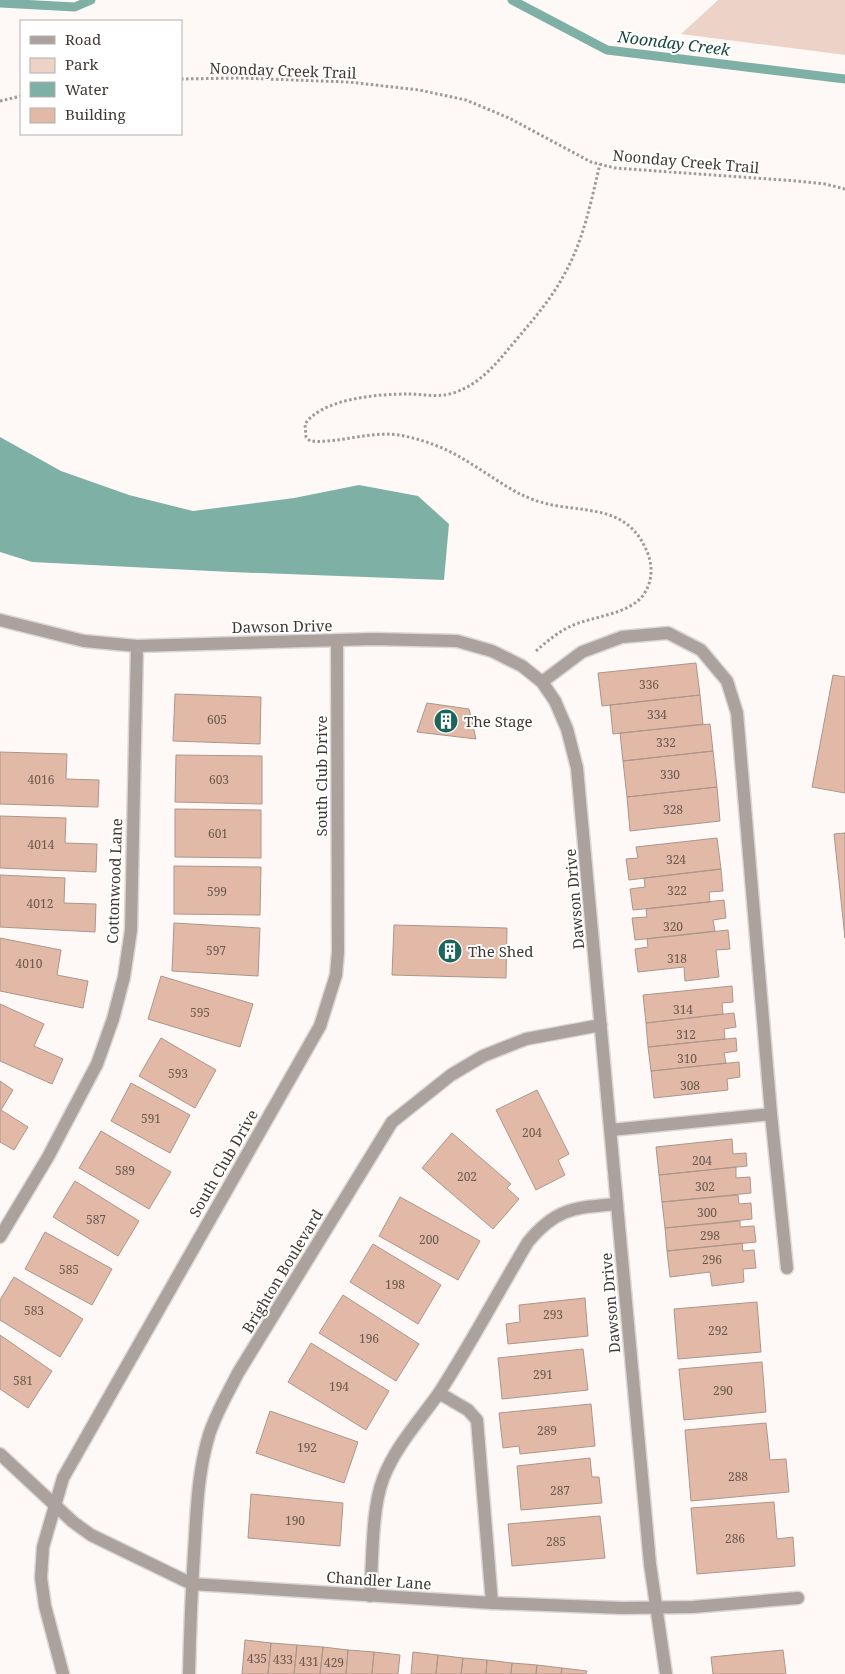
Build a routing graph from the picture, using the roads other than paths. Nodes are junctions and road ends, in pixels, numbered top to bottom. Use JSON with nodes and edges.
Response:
{"nodes":[{"id":1,"x":0,"y":620,"type":"edge"},
{"id":2,"x":337,"y":641,"type":"junction"},
{"id":3,"x":137,"y":646,"type":"junction"},
{"id":4,"x":542,"y":682,"type":"junction"},
{"id":5,"x":601,"y":1025,"type":"junction"},
{"id":6,"x":771,"y":1114,"type":"junction"},
{"id":7,"x":610,"y":1130,"type":"junction"},
{"id":8,"x":617,"y":1204,"type":"junction"},
{"id":9,"x":0,"y":1237,"type":"edge"},
{"id":10,"x":786,"y":1268,"type":"dead end"},
{"id":11,"x":439,"y":1393,"type":"junction"},
{"id":12,"x":0,"y":1454,"type":"edge"},
{"id":13,"x":55,"y":1505,"type":"junction"},
{"id":14,"x":192,"y":1584,"type":"junction"},
{"id":15,"x":370,"y":1596,"type":"junction"},
{"id":16,"x":798,"y":1598,"type":"dead end"},
{"id":17,"x":492,"y":1604,"type":"junction"},
{"id":18,"x":655,"y":1607,"type":"junction"},
{"id":19,"x":63,"y":1674,"type":"edge"},
{"id":20,"x":189,"y":1674,"type":"edge"},
{"id":21,"x":666,"y":1674,"type":"edge"}],
"edges":[{"from":1,"to":3,"type":"street","name":"Dawson Drive"},
{"from":2,"to":3,"type":"street","name":"Dawson Drive"},
{"from":2,"to":4,"type":"street","name":"Dawson Drive"},
{"from":2,"to":13,"type":"street","name":"South Club Drive"},
{"from":3,"to":9,"type":"street","name":"Cottonwood Lane"},
{"from":4,"to":5,"type":"street","name":"Dawson Drive"},
{"from":4,"to":6,"type":"street"},
{"from":5,"to":7,"type":"street","name":"Dawson Drive"},
{"from":5,"to":14,"type":"street","name":"Brighton Boulevard"},
{"from":6,"to":7,"type":"street"},
{"from":6,"to":10,"type":"street"},
{"from":7,"to":8,"type":"street","name":"Dawson Drive"},
{"from":8,"to":11,"type":"street"},
{"from":8,"to":18,"type":"street","name":"Dawson Drive"},
{"from":11,"to":15,"type":"street"},
{"from":11,"to":17,"type":"street"},
{"from":12,"to":13,"type":"street","name":"Chandler Lane"},
{"from":13,"to":14,"type":"street","name":"Chandler Lane"},
{"from":13,"to":19,"type":"street","name":"South Club Drive"},
{"from":14,"to":15,"type":"street","name":"Chandler Lane"},
{"from":14,"to":20,"type":"street","name":"Brighton Boulevard"},
{"from":15,"to":17,"type":"street","name":"Chandler Lane"},
{"from":16,"to":18,"type":"street","name":"Chandler Lane"},
{"from":17,"to":18,"type":"street","name":"Chandler Lane"},
{"from":18,"to":21,"type":"street","name":"Dawson Drive"}]}
